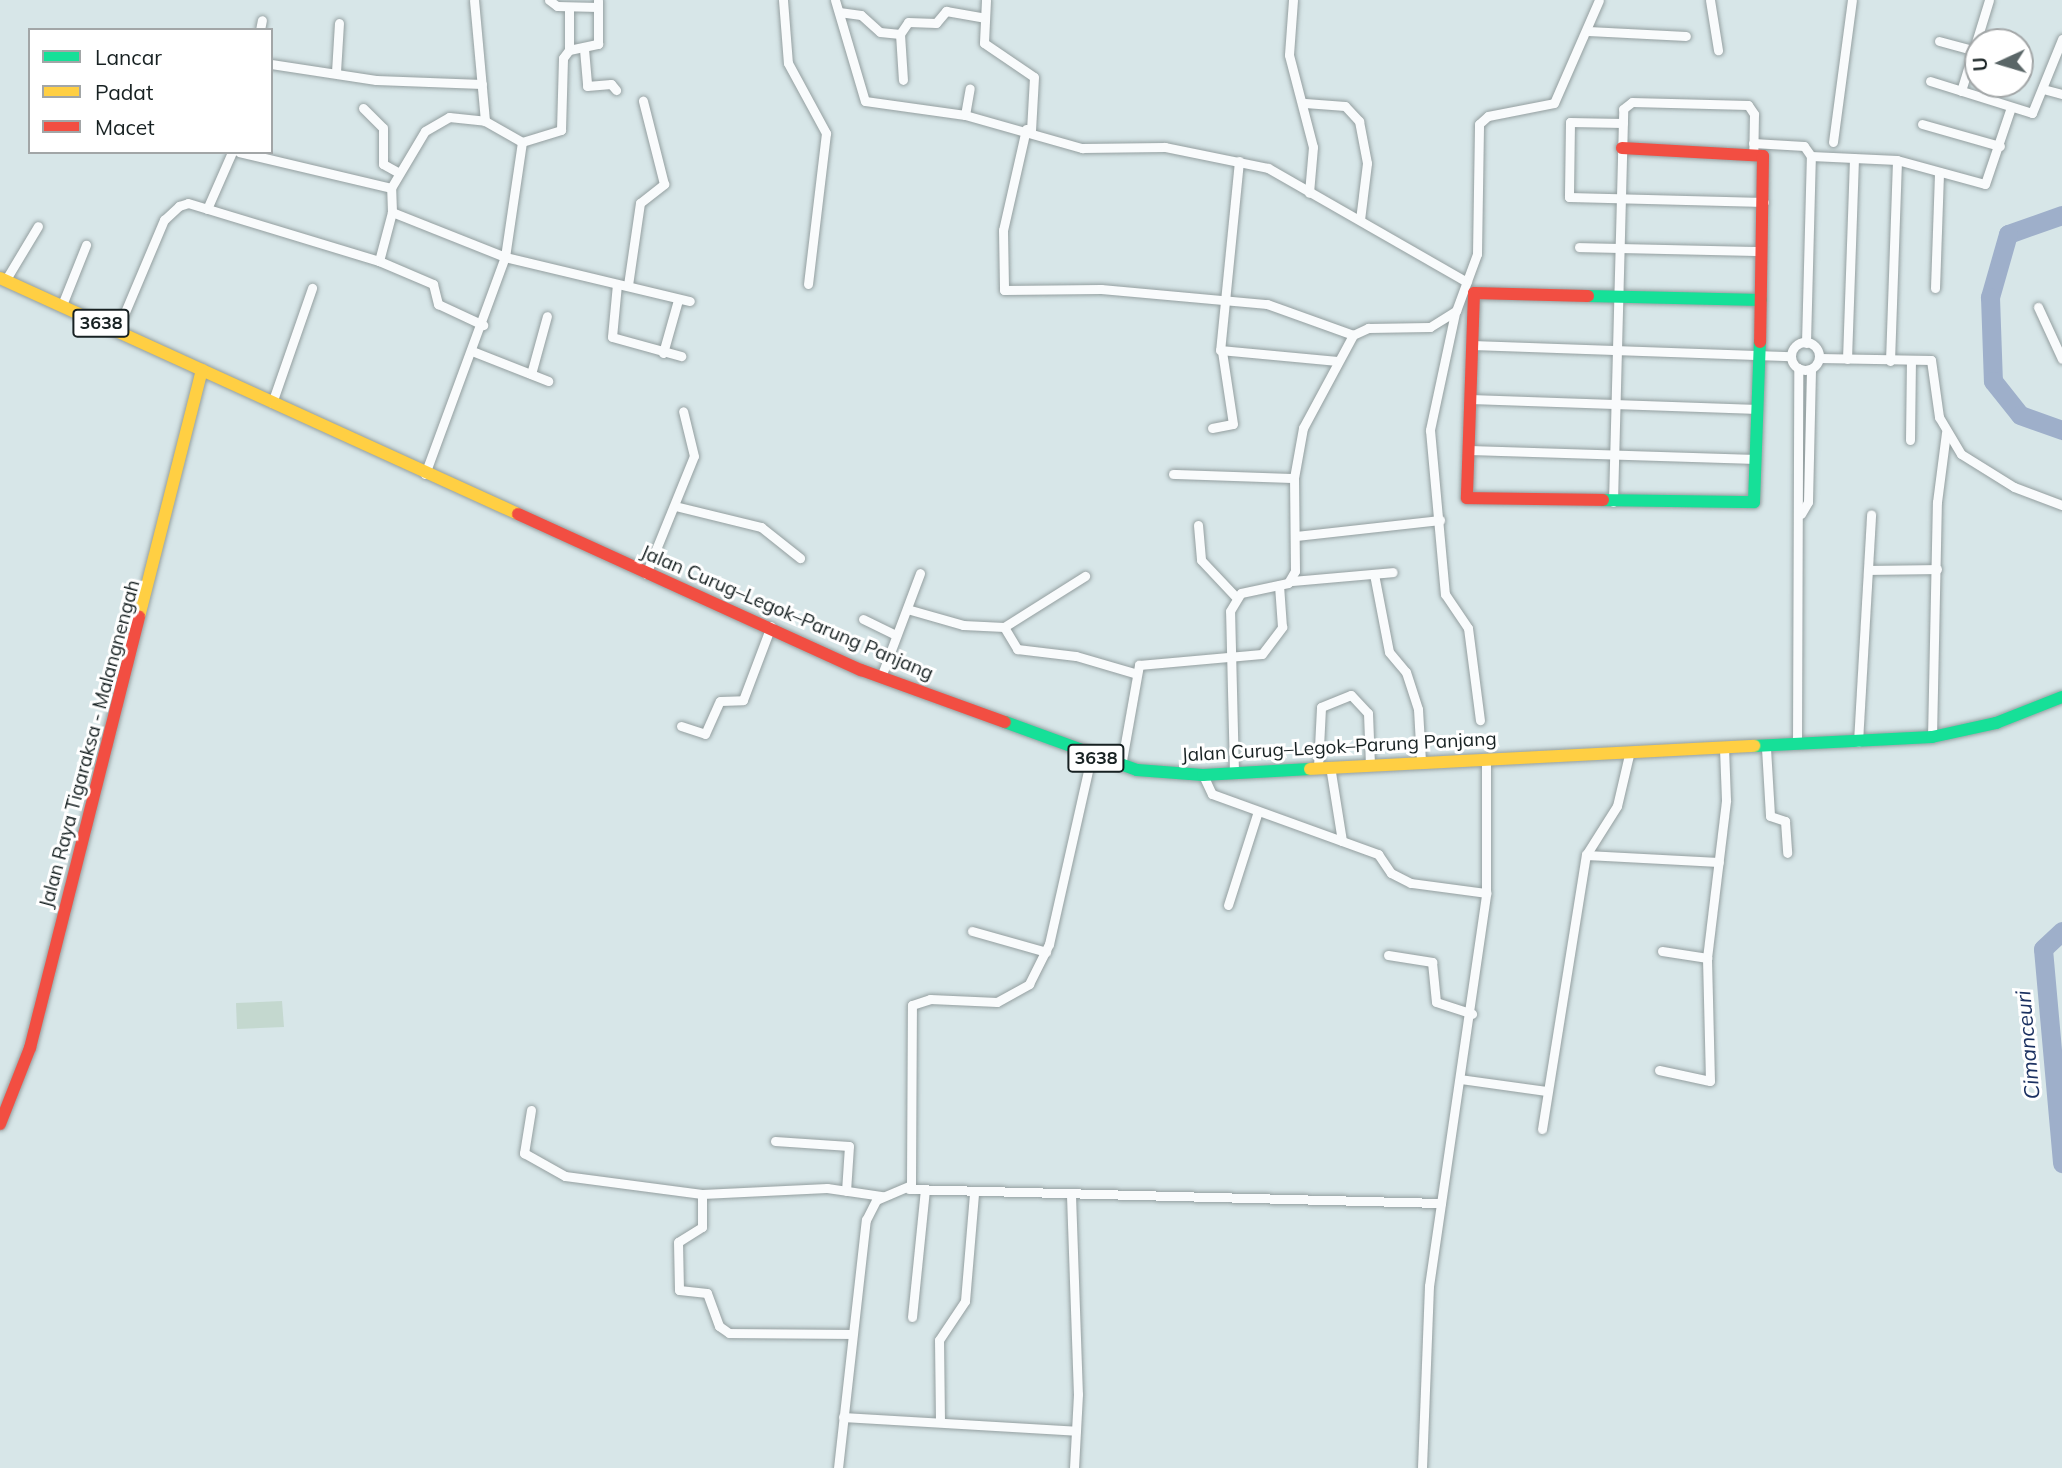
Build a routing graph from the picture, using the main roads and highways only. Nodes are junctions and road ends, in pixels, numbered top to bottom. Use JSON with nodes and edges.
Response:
{"nodes":[{"id":1,"x":1622,"y":148,"type":"road end"},
{"id":2,"x":3,"y":279,"type":"edge"},
{"id":3,"x":1761,"y":300,"type":"junction"},
{"id":4,"x":202,"y":370,"type":"junction"},
{"id":5,"x":2062,"y":697,"type":"edge"},
{"id":6,"x":0,"y":1124,"type":"edge"}],
"edges":[{"from":1,"to":3,"type":"main road"},
{"from":2,"to":4,"type":"main road","name":"Jalan Curug–Legok–Parung Panjang","number":"3638"},
{"from":3,"to":3,"type":"main road"},
{"from":4,"to":5,"type":"main road","name":"Jalan Curug–Legok–Parung Panjang","number":"3638"},
{"from":4,"to":6,"type":"main road","name":"Jalan Raya Tigaraksa - Malangnengah"}]}
